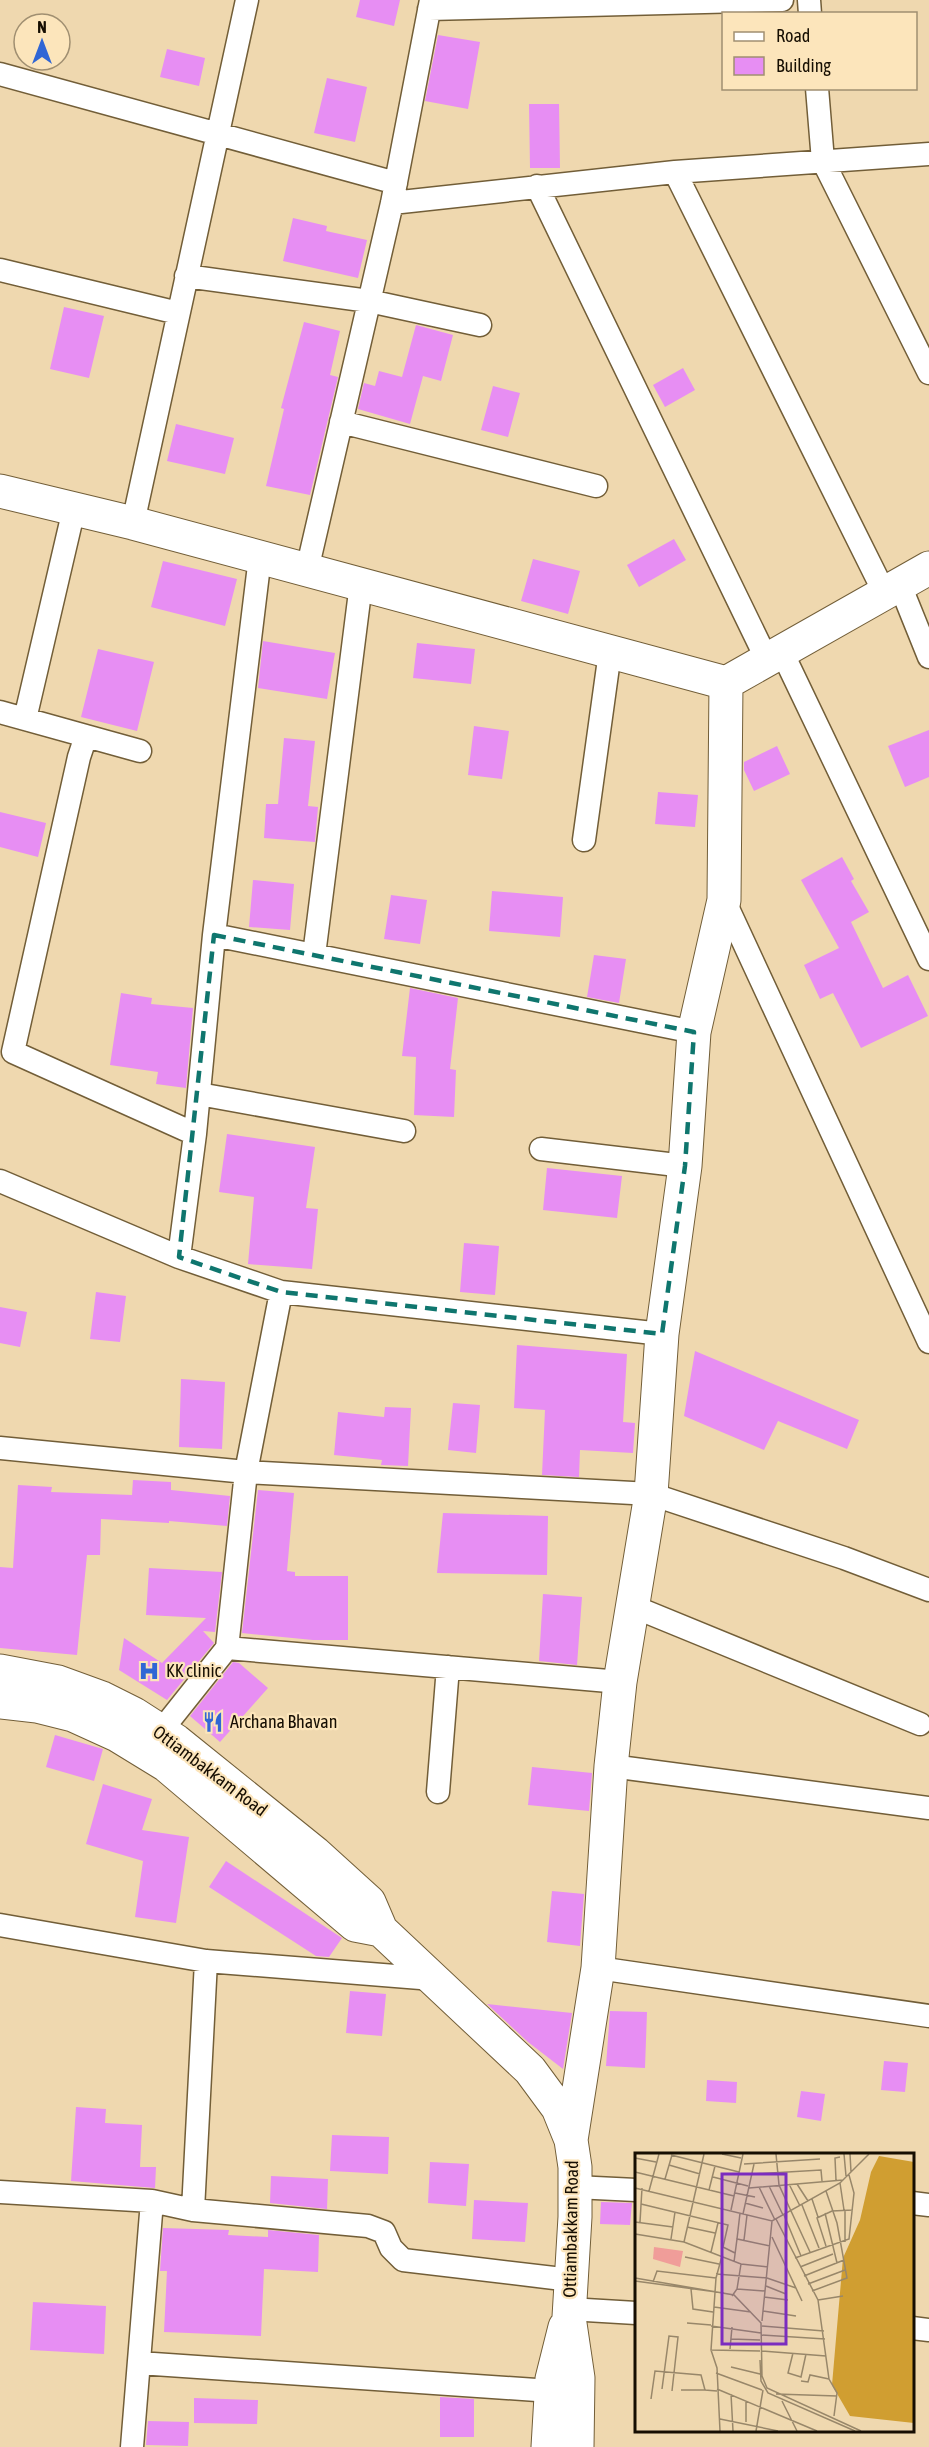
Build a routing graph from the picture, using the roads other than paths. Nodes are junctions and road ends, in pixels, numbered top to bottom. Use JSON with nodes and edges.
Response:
{"nodes":[{"id":1,"x":247,"y":0,"type":"edge"},
{"id":2,"x":782,"y":0,"type":"edge"},
{"id":3,"x":430,"y":4,"type":"edge"},
{"id":4,"x":0,"y":74,"type":"edge"},
{"id":5,"x":817,"y":90,"type":"edge"},
{"id":6,"x":217,"y":134,"type":"junction"},
{"id":7,"x":929,"y":154,"type":"edge"},
{"id":8,"x":823,"y":161,"type":"junction"},
{"id":9,"x":675,"y":172,"type":"junction"},
{"id":10,"x":537,"y":186,"type":"junction"},
{"id":11,"x":394,"y":193,"type":"junction"},
{"id":12,"x":0,"y":270,"type":"edge"},
{"id":13,"x":186,"y":276,"type":"junction"},
{"id":14,"x":369,"y":301,"type":"junction"},
{"id":15,"x":178,"y":313,"type":"junction"},
{"id":16,"x":480,"y":325,"type":"dead end"},
{"id":17,"x":929,"y":373,"type":"edge"},
{"id":18,"x":342,"y":422,"type":"junction"},
{"id":19,"x":596,"y":486,"type":"dead end"},
{"id":20,"x":0,"y":491,"type":"edge"},
{"id":21,"x":74,"y":509,"type":"junction"},
{"id":22,"x":132,"y":523,"type":"junction"},
{"id":23,"x":260,"y":557,"type":"junction"},
{"id":24,"x":929,"y":568,"type":"edge"},
{"id":25,"x":307,"y":570,"type":"junction"},
{"id":26,"x":361,"y":584,"type":"junction"},
{"id":27,"x":892,"y":589,"type":"junction"},
{"id":28,"x":610,"y":652,"type":"junction"},
{"id":29,"x":774,"y":656,"type":"junction"},
{"id":30,"x":929,"y":657,"type":"edge"},
{"id":31,"x":726,"y":683,"type":"junction"},
{"id":32,"x":0,"y":712,"type":"edge"},
{"id":33,"x":25,"y":719,"type":"junction"},
{"id":34,"x":86,"y":736,"type":"junction"},
{"id":35,"x":140,"y":751,"type":"dead end"},
{"id":36,"x":584,"y":840,"type":"dead end"},
{"id":37,"x":724,"y":900,"type":"junction"},
{"id":38,"x":214,"y":935,"type":"junction"},
{"id":39,"x":314,"y":955,"type":"junction"},
{"id":40,"x":929,"y":959,"type":"edge"},
{"id":41,"x":694,"y":1032,"type":"junction"},
{"id":42,"x":7,"y":1050,"type":"edge"},
{"id":43,"x":199,"y":1094,"type":"junction"},
{"id":44,"x":404,"y":1131,"type":"dead end"},
{"id":45,"x":195,"y":1134,"type":"junction"},
{"id":46,"x":541,"y":1149,"type":"dead end"},
{"id":47,"x":685,"y":1166,"type":"junction"},
{"id":48,"x":3,"y":1189,"type":"edge"},
{"id":49,"x":179,"y":1257,"type":"junction"},
{"id":50,"x":281,"y":1292,"type":"junction"},
{"id":51,"x":662,"y":1334,"type":"junction"},
{"id":52,"x":929,"y":1342,"type":"edge"},
{"id":53,"x":0,"y":1448,"type":"edge"},
{"id":54,"x":246,"y":1472,"type":"junction"},
{"id":55,"x":651,"y":1494,"type":"junction"},
{"id":56,"x":929,"y":1590,"type":"edge"},
{"id":57,"x":632,"y":1606,"type":"junction"},
{"id":58,"x":227,"y":1648,"type":"junction"},
{"id":59,"x":448,"y":1667,"type":"junction"},
{"id":60,"x":0,"y":1671,"type":"edge"},
{"id":61,"x":620,"y":1682,"type":"junction"},
{"id":62,"x":0,"y":1702,"type":"edge"},
{"id":63,"x":920,"y":1724,"type":"dead end"},
{"id":64,"x":153,"y":1742,"type":"junction"},
{"id":65,"x":611,"y":1766,"type":"junction"},
{"id":66,"x":438,"y":1792,"type":"dead end"},
{"id":67,"x":929,"y":1808,"type":"edge"},
{"id":68,"x":0,"y":1925,"type":"edge"},
{"id":69,"x":206,"y":1961,"type":"junction"},
{"id":70,"x":598,"y":1968,"type":"junction"},
{"id":71,"x":433,"y":1979,"type":"junction"},
{"id":72,"x":929,"y":2016,"type":"edge"},
{"id":73,"x":571,"y":2140,"type":"junction"},
{"id":74,"x":575,"y":2187,"type":"junction"},
{"id":75,"x":635,"y":2190,"type":"edge"},
{"id":76,"x":0,"y":2192,"type":"edge"},
{"id":77,"x":152,"y":2201,"type":"junction"},
{"id":78,"x":914,"y":2203,"type":"edge"},
{"id":79,"x":929,"y":2205,"type":"edge"},
{"id":80,"x":193,"y":2210,"type":"junction"},
{"id":81,"x":570,"y":2302,"type":"junction"},
{"id":82,"x":635,"y":2313,"type":"edge"},
{"id":83,"x":914,"y":2328,"type":"edge"},
{"id":84,"x":929,"y":2330,"type":"edge"},
{"id":85,"x":139,"y":2363,"type":"junction"},
{"id":86,"x":551,"y":2391,"type":"junction"},
{"id":87,"x":132,"y":2447,"type":"edge"},
{"id":88,"x":548,"y":2447,"type":"edge"},
{"id":89,"x":577,"y":2447,"type":"edge"}],
"edges":[{"from":1,"to":6,"type":"street"},
{"from":2,"to":3,"type":"street"},
{"from":3,"to":11,"type":"street"},
{"from":4,"to":6,"type":"street"},
{"from":5,"to":8,"type":"street"},
{"from":6,"to":11,"type":"street"},
{"from":6,"to":13,"type":"street"},
{"from":7,"to":8,"type":"street"},
{"from":8,"to":9,"type":"street"},
{"from":8,"to":17,"type":"street"},
{"from":9,"to":10,"type":"street"},
{"from":9,"to":27,"type":"street"},
{"from":10,"to":11,"type":"street"},
{"from":10,"to":29,"type":"street"},
{"from":11,"to":14,"type":"street"},
{"from":12,"to":15,"type":"street"},
{"from":13,"to":14,"type":"street"},
{"from":13,"to":15,"type":"street"},
{"from":14,"to":16,"type":"street"},
{"from":14,"to":18,"type":"street"},
{"from":15,"to":22,"type":"street"},
{"from":18,"to":19,"type":"street"},
{"from":18,"to":25,"type":"street"},
{"from":20,"to":21,"type":"street"},
{"from":21,"to":22,"type":"street"},
{"from":21,"to":33,"type":"street"},
{"from":22,"to":23,"type":"street"},
{"from":23,"to":25,"type":"street"},
{"from":23,"to":38,"type":"street"},
{"from":24,"to":27,"type":"street"},
{"from":25,"to":26,"type":"street"},
{"from":26,"to":28,"type":"street"},
{"from":26,"to":39,"type":"street"},
{"from":27,"to":29,"type":"street"},
{"from":27,"to":30,"type":"street"},
{"from":28,"to":31,"type":"street"},
{"from":28,"to":36,"type":"street"},
{"from":29,"to":31,"type":"street"},
{"from":29,"to":40,"type":"street"},
{"from":31,"to":37,"type":"street"},
{"from":32,"to":33,"type":"street"},
{"from":33,"to":34,"type":"street"},
{"from":34,"to":35,"type":"street"},
{"from":34,"to":42,"type":"street"},
{"from":37,"to":41,"type":"street"},
{"from":37,"to":52,"type":"street"},
{"from":38,"to":39,"type":"street"},
{"from":38,"to":43,"type":"street"},
{"from":39,"to":41,"type":"street"},
{"from":41,"to":47,"type":"street"},
{"from":42,"to":45,"type":"street"},
{"from":43,"to":44,"type":"street"},
{"from":43,"to":45,"type":"street"},
{"from":45,"to":49,"type":"street"},
{"from":46,"to":47,"type":"street"},
{"from":47,"to":51,"type":"street"},
{"from":48,"to":49,"type":"street"},
{"from":49,"to":50,"type":"street"},
{"from":50,"to":51,"type":"street"},
{"from":50,"to":54,"type":"street"},
{"from":51,"to":55,"type":"street"},
{"from":53,"to":54,"type":"street"},
{"from":54,"to":55,"type":"street"},
{"from":54,"to":58,"type":"street"},
{"from":55,"to":56,"type":"street"},
{"from":55,"to":57,"type":"street"},
{"from":57,"to":61,"type":"street"},
{"from":57,"to":63,"type":"street"},
{"from":58,"to":59,"type":"street"},
{"from":58,"to":64,"type":"street"},
{"from":59,"to":61,"type":"street"},
{"from":59,"to":66,"type":"street"},
{"from":60,"to":64,"type":"street","name":"Ottiambakkam Road"},
{"from":61,"to":65,"type":"street"},
{"from":62,"to":64,"type":"street","name":"Ottiambakkam Road"},
{"from":64,"to":71,"type":"street","name":"Ottiambakkam Road"},
{"from":65,"to":67,"type":"street"},
{"from":65,"to":70,"type":"street"},
{"from":68,"to":69,"type":"street"},
{"from":69,"to":71,"type":"street"},
{"from":69,"to":80,"type":"street"},
{"from":70,"to":72,"type":"street"},
{"from":70,"to":73,"type":"street"},
{"from":71,"to":73,"type":"street","name":"Ottiambakkam Road"},
{"from":73,"to":74,"type":"street","name":"Ottiambakkam Road"},
{"from":74,"to":75,"type":"street"},
{"from":74,"to":81,"type":"street","name":"Ottiambakkam Road"},
{"from":76,"to":77,"type":"street"},
{"from":77,"to":80,"type":"street"},
{"from":77,"to":85,"type":"street"},
{"from":78,"to":79,"type":"street"},
{"from":80,"to":81,"type":"street"},
{"from":81,"to":82,"type":"street"},
{"from":81,"to":86,"type":"street","name":"Ottiambakkam Road"},
{"from":81,"to":89,"type":"street","name":"Ottiambakkam Road"},
{"from":83,"to":84,"type":"street"},
{"from":85,"to":86,"type":"street"},
{"from":85,"to":87,"type":"street"},
{"from":86,"to":88,"type":"street","name":"Ottiambakkam Road"}]}
